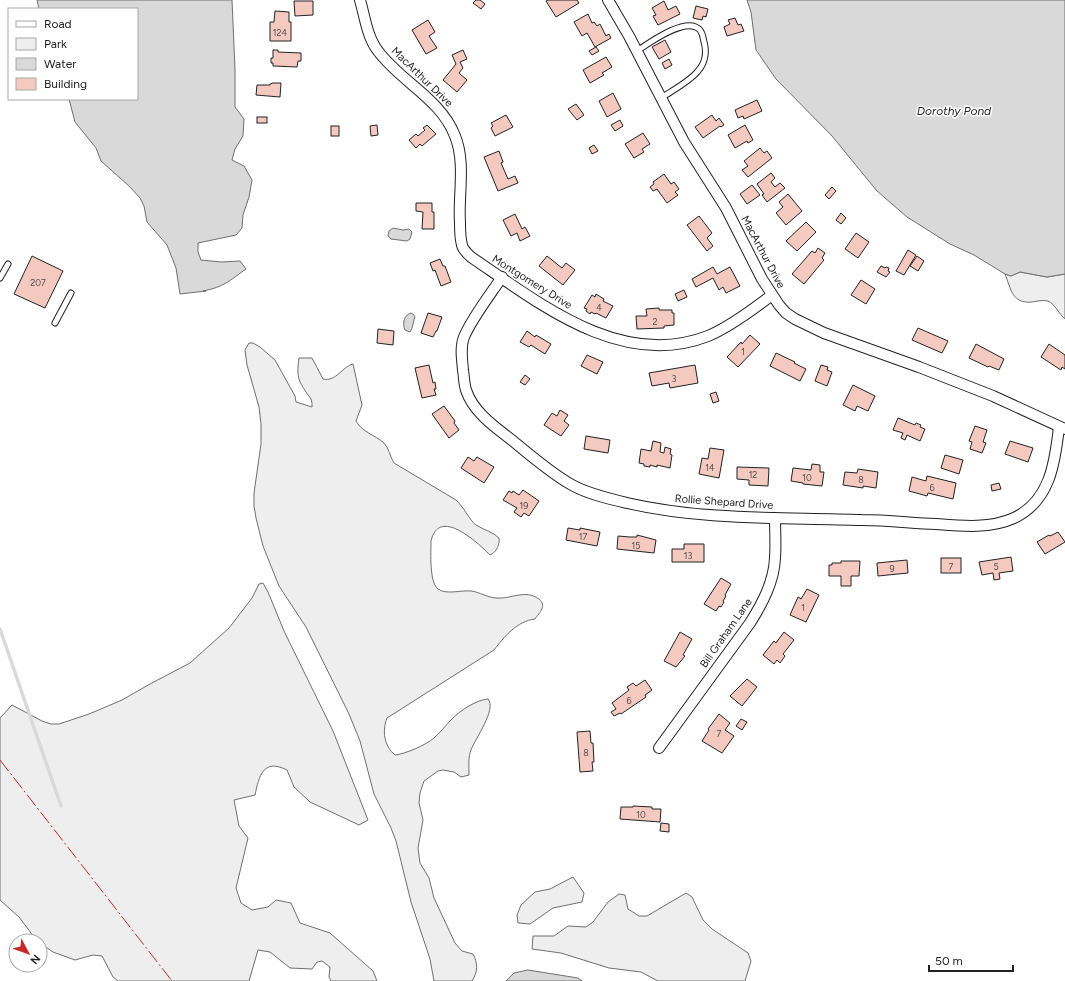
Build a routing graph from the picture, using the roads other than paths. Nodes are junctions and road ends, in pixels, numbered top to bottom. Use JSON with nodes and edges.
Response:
{"nodes":[{"id":1,"x":360,"y":0,"type":"edge"},
{"id":2,"x":608,"y":0,"type":"edge"},
{"id":3,"x":636,"y":51,"type":"junction"},
{"id":4,"x":661,"y":98,"type":"junction"},
{"id":5,"x":462,"y":245,"type":"joint"},
{"id":6,"x":8,"y":264,"type":"dead end"},
{"id":7,"x":502,"y":277,"type":"junction"},
{"id":8,"x":0,"y":278,"type":"edge"},
{"id":9,"x":71,"y":293,"type":"dead end"},
{"id":10,"x":772,"y":295,"type":"junction"},
{"id":11,"x":55,"y":323,"type":"dead end"},
{"id":12,"x":1062,"y":428,"type":"edge"},
{"id":13,"x":775,"y":518,"type":"junction"},
{"id":14,"x":659,"y":748,"type":"dead end"}],
"edges":[{"from":1,"to":5,"type":"street","name":"MacArthur Drive"},
{"from":2,"to":3,"type":"street","name":"MacArthur Drive"},
{"from":3,"to":4,"type":"street","name":"MacArthur Drive"},
{"from":3,"to":4,"type":"lane"},
{"from":4,"to":10,"type":"street","name":"MacArthur Drive"},
{"from":5,"to":7,"type":"street","name":"Montgomery Drive"},
{"from":6,"to":8,"type":"lane"},
{"from":7,"to":10,"type":"street","name":"Montgomery Drive"},
{"from":7,"to":13,"type":"street","name":"Rollie Shepard Drive"},
{"from":9,"to":11,"type":"lane"},
{"from":10,"to":12,"type":"street","name":"MacArthur Drive"},
{"from":12,"to":13,"type":"street","name":"Rollie Shepard Drive"},
{"from":13,"to":14,"type":"street","name":"Bill Graham Lane"}]}
